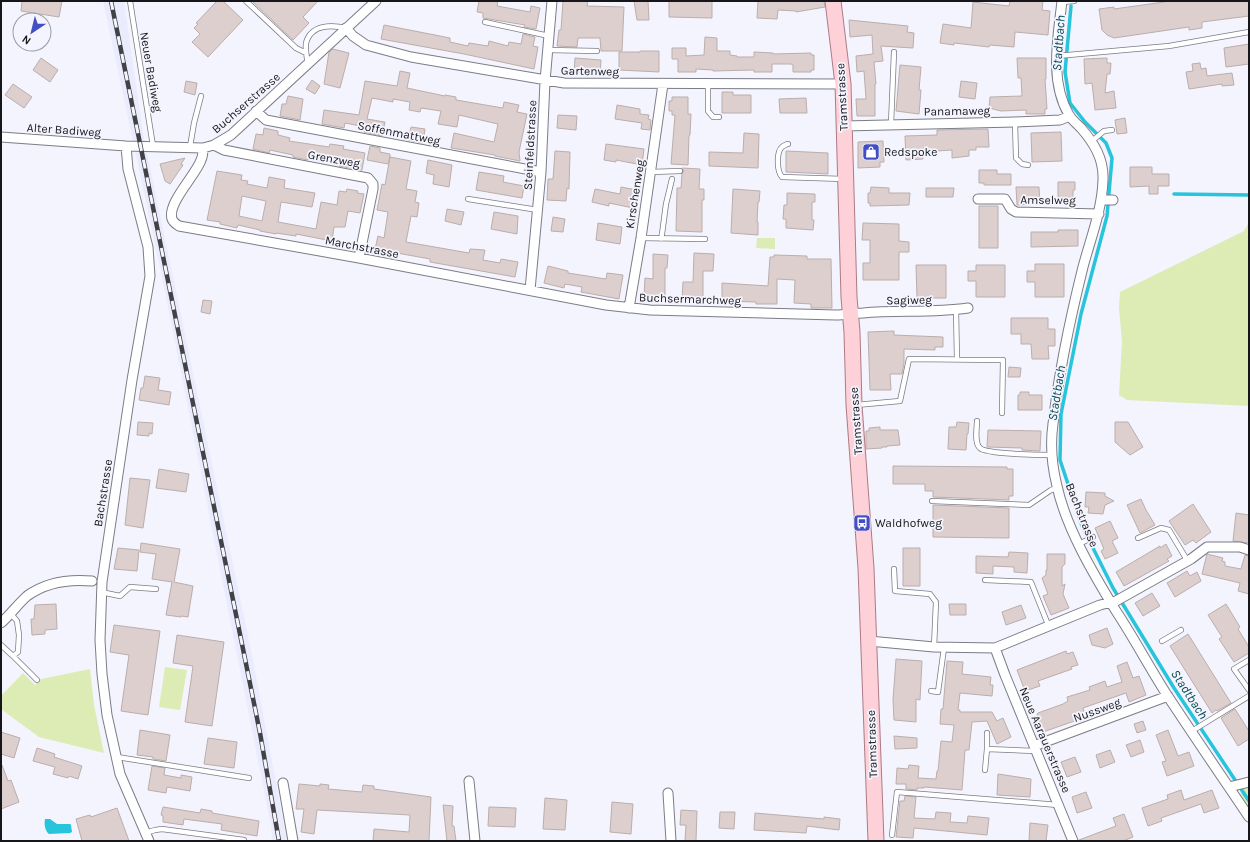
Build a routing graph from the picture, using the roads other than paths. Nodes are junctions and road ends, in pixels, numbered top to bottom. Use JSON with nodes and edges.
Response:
{"nodes":[{"id":1,"x":130,"y":1,"type":"edge"},
{"id":2,"x":246,"y":1,"type":"edge"},
{"id":3,"x":376,"y":1,"type":"edge"},
{"id":4,"x":552,"y":1,"type":"edge"},
{"id":5,"x":833,"y":1,"type":"edge"},
{"id":6,"x":1074,"y":1,"type":"edge"},
{"id":7,"x":1062,"y":2,"type":"edge"},
{"id":8,"x":485,"y":22,"type":"dead end"},
{"id":9,"x":346,"y":28,"type":"junction"},
{"id":10,"x":1249,"y":32,"type":"edge"},
{"id":11,"x":549,"y":36,"type":"junction"},
{"id":12,"x":548,"y":50,"type":"junction"},
{"id":13,"x":597,"y":51,"type":"dead end"},
{"id":14,"x":894,"y":52,"type":"dead end"},
{"id":15,"x":306,"y":53,"type":"junction"},
{"id":16,"x":1064,"y":55,"type":"junction"},
{"id":17,"x":308,"y":64,"type":"junction"},
{"id":18,"x":545,"y":81,"type":"junction"},
{"id":19,"x":663,"y":84,"type":"junction"},
{"id":20,"x":708,"y":84,"type":"junction"},
{"id":21,"x":843,"y":84,"type":"junction"},
{"id":22,"x":201,"y":96,"type":"dead end"},
{"id":23,"x":256,"y":111,"type":"junction"},
{"id":24,"x":1070,"y":116,"type":"junction"},
{"id":25,"x":719,"y":117,"type":"dead end"},
{"id":26,"x":1015,"y":122,"type":"junction"},
{"id":27,"x":891,"y":124,"type":"junction"},
{"id":28,"x":844,"y":126,"type":"junction"},
{"id":29,"x":1112,"y":130,"type":"dead end"},
{"id":30,"x":1,"y":137,"type":"edge"},
{"id":31,"x":1094,"y":139,"type":"junction"},
{"id":32,"x":788,"y":144,"type":"dead end"},
{"id":33,"x":214,"y":145,"type":"junction"},
{"id":34,"x":126,"y":146,"type":"junction"},
{"id":35,"x":153,"y":146,"type":"junction"},
{"id":36,"x":190,"y":147,"type":"junction"},
{"id":37,"x":203,"y":148,"type":"junction"},
{"id":38,"x":1028,"y":165,"type":"dead end"},
{"id":39,"x":541,"y":172,"type":"junction"},
{"id":40,"x":651,"y":172,"type":"junction"},
{"id":41,"x":680,"y":172,"type":"dead end"},
{"id":42,"x":846,"y":179,"type":"junction"},
{"id":43,"x":672,"y":180,"type":"dead end"},
{"id":44,"x":468,"y":199,"type":"dead end"},
{"id":45,"x":978,"y":199,"type":"dead end"},
{"id":46,"x":538,"y":210,"type":"junction"},
{"id":47,"x":1099,"y":214,"type":"junction"},
{"id":48,"x":641,"y":238,"type":"junction"},
{"id":49,"x":661,"y":239,"type":"junction"},
{"id":50,"x":705,"y":239,"type":"dead end"},
{"id":51,"x":359,"y":258,"type":"junction"},
{"id":52,"x":530,"y":290,"type":"junction"},
{"id":53,"x":629,"y":308,"type":"junction"},
{"id":54,"x":968,"y":308,"type":"dead end"},
{"id":55,"x":956,"y":310,"type":"junction"},
{"id":56,"x":850,"y":315,"type":"junction"},
{"id":57,"x":957,"y":359,"type":"junction"},
{"id":58,"x":854,"y":405,"type":"junction"},
{"id":59,"x":1002,"y":413,"type":"dead end"},
{"id":60,"x":977,"y":421,"type":"dead end"},
{"id":61,"x":1052,"y":455,"type":"junction"},
{"id":62,"x":1057,"y":488,"type":"junction"},
{"id":63,"x":932,"y":501,"type":"dead end"},
{"id":64,"x":1093,"y":537,"type":"dead end"},
{"id":65,"x":1138,"y":538,"type":"dead end"},
{"id":66,"x":1079,"y":544,"type":"junction"},
{"id":67,"x":1249,"y":550,"type":"edge"},
{"id":68,"x":1187,"y":560,"type":"junction"},
{"id":69,"x":894,"y":569,"type":"dead end"},
{"id":70,"x":985,"y":580,"type":"dead end"},
{"id":71,"x":92,"y":581,"type":"dead end"},
{"id":72,"x":156,"y":589,"type":"dead end"},
{"id":73,"x":101,"y":592,"type":"junction"},
{"id":74,"x":1116,"y":600,"type":"junction"},
{"id":75,"x":10,"y":614,"type":"junction"},
{"id":76,"x":1,"y":623,"type":"edge"},
{"id":77,"x":1049,"y":626,"type":"junction"},
{"id":78,"x":1181,"y":630,"type":"dead end"},
{"id":79,"x":869,"y":640,"type":"junction"},
{"id":80,"x":1162,"y":641,"type":"dead end"},
{"id":81,"x":1,"y":644,"type":"edge"},
{"id":82,"x":939,"y":647,"type":"junction"},
{"id":83,"x":995,"y":648,"type":"junction"},
{"id":84,"x":13,"y":656,"type":"junction"},
{"id":85,"x":1249,"y":660,"type":"edge"},
{"id":86,"x":37,"y":680,"type":"dead end"},
{"id":87,"x":1249,"y":690,"type":"edge"},
{"id":88,"x":931,"y":691,"type":"dead end"},
{"id":89,"x":1168,"y":696,"type":"junction"},
{"id":90,"x":1249,"y":696,"type":"edge"},
{"id":91,"x":1194,"y":730,"type":"junction"},
{"id":92,"x":987,"y":733,"type":"dead end"},
{"id":93,"x":1035,"y":748,"type":"junction"},
{"id":94,"x":987,"y":749,"type":"junction"},
{"id":95,"x":117,"y":757,"type":"junction"},
{"id":96,"x":985,"y":770,"type":"dead end"},
{"id":97,"x":249,"y":778,"type":"dead end"},
{"id":98,"x":469,"y":781,"type":"dead end"},
{"id":99,"x":1248,"y":782,"type":"edge"},
{"id":100,"x":283,"y":783,"type":"dead end"},
{"id":101,"x":1229,"y":787,"type":"junction"},
{"id":102,"x":668,"y":793,"type":"dead end"},
{"id":103,"x":1059,"y":805,"type":"junction"},
{"id":104,"x":1249,"y":817,"type":"edge"},
{"id":105,"x":892,"y":835,"type":"dead end"},
{"id":106,"x":147,"y":837,"type":"edge"},
{"id":107,"x":244,"y":840,"type":"dead end"},
{"id":108,"x":293,"y":841,"type":"edge"},
{"id":109,"x":474,"y":841,"type":"edge"},
{"id":110,"x":671,"y":841,"type":"edge"},
{"id":111,"x":876,"y":841,"type":"edge"},
{"id":112,"x":1073,"y":841,"type":"edge"}],
"edges":[{"from":1,"to":35,"type":"lane","name":"Neuer Badiweg"},
{"from":2,"to":15,"type":"lane"},
{"from":3,"to":9,"type":"street","name":"Buchserstrasse"},
{"from":4,"to":11,"type":"street","name":"Steinfeldstrasse"},
{"from":5,"to":21,"type":"main road","name":"Tramstrasse"},
{"from":6,"to":7,"type":"lane"},
{"from":7,"to":16,"type":"street","name":"Bachstrasse"},
{"from":8,"to":11,"type":"lane"},
{"from":9,"to":15,"type":"lane"},
{"from":9,"to":17,"type":"street","name":"Buchserstrasse"},
{"from":9,"to":18,"type":"street","name":"Gartenweg"},
{"from":10,"to":16,"type":"lane"},
{"from":11,"to":12,"type":"street","name":"Steinfeldstrasse"},
{"from":12,"to":13,"type":"lane"},
{"from":12,"to":18,"type":"street","name":"Steinfeldstrasse"},
{"from":14,"to":27,"type":"lane"},
{"from":15,"to":17,"type":"lane"},
{"from":16,"to":24,"type":"street","name":"Bachstrasse"},
{"from":17,"to":23,"type":"street","name":"Buchserstrasse"},
{"from":18,"to":19,"type":"street","name":"Gartenweg"},
{"from":18,"to":39,"type":"street","name":"Steinfeldstrasse"},
{"from":19,"to":20,"type":"street","name":"Gartenweg"},
{"from":19,"to":40,"type":"street","name":"Kirschenweg"},
{"from":20,"to":21,"type":"street","name":"Gartenweg"},
{"from":20,"to":25,"type":"lane"},
{"from":21,"to":28,"type":"main road","name":"Tramstrasse"},
{"from":22,"to":36,"type":"lane"},
{"from":23,"to":33,"type":"street","name":"Buchserstrasse"},
{"from":23,"to":39,"type":"street","name":"Soffenmattweg"},
{"from":24,"to":26,"type":"street","name":"Panamaweg"},
{"from":24,"to":31,"type":"street","name":"Bachstrasse"},
{"from":26,"to":27,"type":"street","name":"Panamaweg"},
{"from":26,"to":38,"type":"lane"},
{"from":27,"to":28,"type":"street","name":"Panamaweg"},
{"from":28,"to":42,"type":"main road","name":"Tramstrasse"},
{"from":29,"to":31,"type":"lane"},
{"from":30,"to":34,"type":"street","name":"Alter Badiweg"},
{"from":31,"to":47,"type":"street","name":"Bachstrasse"},
{"from":32,"to":42,"type":"lane"},
{"from":33,"to":37,"type":"street","name":"Buchserstrasse"},
{"from":33,"to":51,"type":"street","name":"Grenzweg"},
{"from":34,"to":35,"type":"street","name":"Alter Badiweg"},
{"from":34,"to":73,"type":"street","name":"Bachstrasse"},
{"from":35,"to":36,"type":"street","name":"Buchserstrasse"},
{"from":36,"to":37,"type":"street","name":"Buchserstrasse"},
{"from":37,"to":51,"type":"street","name":"Marchstrasse"},
{"from":39,"to":46,"type":"street","name":"Steinfeldstrasse"},
{"from":40,"to":41,"type":"lane"},
{"from":40,"to":48,"type":"street","name":"Kirschenweg"},
{"from":42,"to":56,"type":"main road","name":"Tramstrasse"},
{"from":43,"to":49,"type":"lane"},
{"from":44,"to":46,"type":"lane"},
{"from":45,"to":47,"type":"street","name":"Amselweg"},
{"from":46,"to":52,"type":"street","name":"Steinfeldstrasse"},
{"from":47,"to":61,"type":"street","name":"Bachstrasse"},
{"from":48,"to":49,"type":"lane"},
{"from":48,"to":53,"type":"street","name":"Kirschenweg"},
{"from":49,"to":50,"type":"lane"},
{"from":51,"to":52,"type":"street","name":"Marchstrasse"},
{"from":52,"to":53,"type":"street","name":"Buchsermarchweg"},
{"from":53,"to":56,"type":"street","name":"Buchsermarchweg"},
{"from":54,"to":55,"type":"street","name":"Sagiweg"},
{"from":55,"to":56,"type":"street","name":"Sagiweg"},
{"from":55,"to":57,"type":"lane"},
{"from":56,"to":58,"type":"main road","name":"Tramstrasse"},
{"from":57,"to":58,"type":"lane"},
{"from":57,"to":59,"type":"lane"},
{"from":58,"to":79,"type":"main road","name":"Tramstrasse"},
{"from":60,"to":61,"type":"lane"},
{"from":61,"to":62,"type":"street","name":"Bachstrasse"},
{"from":62,"to":63,"type":"lane"},
{"from":62,"to":66,"type":"street","name":"Bachstrasse"},
{"from":64,"to":66,"type":"lane"},
{"from":65,"to":68,"type":"lane"},
{"from":66,"to":74,"type":"street","name":"Bachstrasse"},
{"from":67,"to":68,"type":"street"},
{"from":68,"to":74,"type":"street"},
{"from":69,"to":82,"type":"lane"},
{"from":70,"to":77,"type":"lane"},
{"from":71,"to":75,"type":"street"},
{"from":72,"to":73,"type":"lane"},
{"from":73,"to":95,"type":"street","name":"Bachstrasse"},
{"from":74,"to":77,"type":"street"},
{"from":74,"to":89,"type":"street","name":"Bachstrasse"},
{"from":75,"to":76,"type":"street"},
{"from":75,"to":84,"type":"lane"},
{"from":77,"to":83,"type":"street"},
{"from":78,"to":80,"type":"lane"},
{"from":79,"to":82,"type":"street"},
{"from":79,"to":111,"type":"main road","name":"Tramstrasse"},
{"from":81,"to":84,"type":"lane"},
{"from":82,"to":83,"type":"street"},
{"from":82,"to":88,"type":"lane"},
{"from":83,"to":93,"type":"street","name":"Neue Aarauerstrasse"},
{"from":84,"to":86,"type":"lane"},
{"from":85,"to":87,"type":"lane"},
{"from":89,"to":91,"type":"street","name":"Bachstrasse"},
{"from":89,"to":93,"type":"street","name":"Nussweg"},
{"from":90,"to":91,"type":"lane"},
{"from":91,"to":101,"type":"street","name":"Bachstrasse"},
{"from":92,"to":94,"type":"lane"},
{"from":93,"to":94,"type":"lane"},
{"from":93,"to":103,"type":"street","name":"Neue Aarauerstrasse"},
{"from":94,"to":96,"type":"lane"},
{"from":95,"to":97,"type":"lane"},
{"from":95,"to":106,"type":"street","name":"Bachstrasse"},
{"from":98,"to":109,"type":"street"},
{"from":99,"to":101,"type":"street"},
{"from":100,"to":108,"type":"street"},
{"from":101,"to":104,"type":"street","name":"Bachstrasse"},
{"from":102,"to":110,"type":"street"},
{"from":103,"to":105,"type":"lane"},
{"from":103,"to":112,"type":"street","name":"Neue Aarauerstrasse"},
{"from":106,"to":107,"type":"lane"}]}
